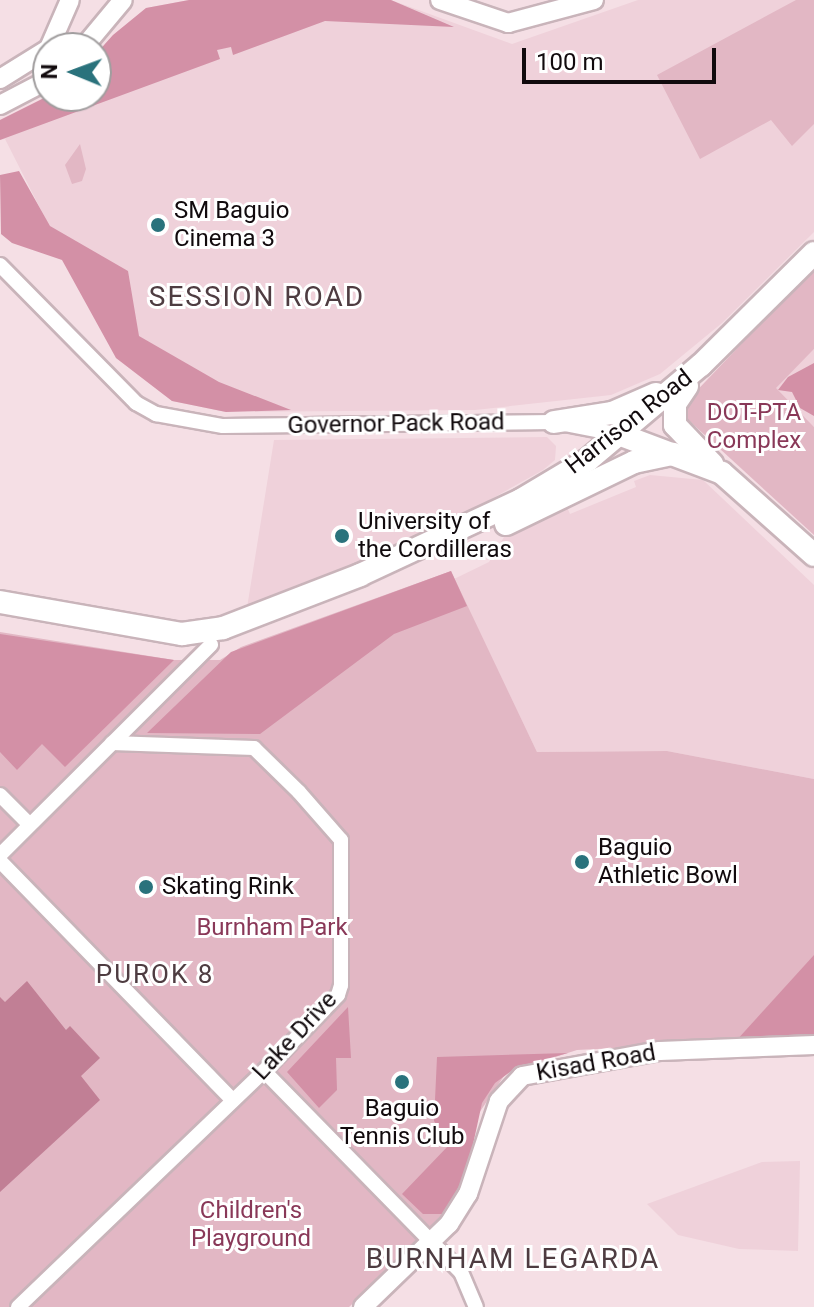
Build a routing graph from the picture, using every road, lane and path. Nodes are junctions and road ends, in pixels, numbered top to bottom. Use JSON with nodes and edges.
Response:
{"nodes":[{"id":1,"x":70,"y":0,"type":"edge"},
{"id":2,"x":123,"y":0,"type":"edge"},
{"id":3,"x":440,"y":0,"type":"edge"},
{"id":4,"x":594,"y":0,"type":"edge"},
{"id":5,"x":55,"y":32,"type":"edge"},
{"id":6,"x":96,"y":32,"type":"edge"},
{"id":7,"x":32,"y":58,"type":"edge"},
{"id":8,"x":0,"y":79,"type":"edge"},
{"id":9,"x":32,"y":88,"type":"edge"},
{"id":10,"x":0,"y":105,"type":"edge"},
{"id":11,"x":814,"y":253,"type":"edge"},
{"id":12,"x":0,"y":265,"type":"edge"},
{"id":13,"x":723,"y":344,"type":"junction"},
{"id":14,"x":701,"y":365,"type":"junction"},
{"id":15,"x":605,"y":415,"type":"junction"},
{"id":16,"x":564,"y":423,"type":"junction"},
{"id":17,"x":621,"y":435,"type":"junction"},
{"id":18,"x":673,"y":454,"type":"junction"},
{"id":19,"x":588,"y":460,"type":"junction"},
{"id":20,"x":612,"y":472,"type":"junction"},
{"id":21,"x":722,"y":473,"type":"junction"},
{"id":22,"x":814,"y":555,"type":"edge"},
{"id":23,"x":0,"y":602,"type":"edge"},
{"id":24,"x":0,"y":617,"type":"edge"},
{"id":25,"x":211,"y":645,"type":"junction"},
{"id":26,"x":112,"y":743,"type":"junction"},
{"id":27,"x":0,"y":795,"type":"edge"},
{"id":28,"x":30,"y":825,"type":"junction"},
{"id":29,"x":1,"y":860,"type":"edge"},
{"id":30,"x":814,"y":1045,"type":"edge"},
{"id":31,"x":264,"y":1071,"type":"junction"},
{"id":32,"x":233,"y":1101,"type":"junction"},
{"id":33,"x":432,"y":1243,"type":"junction"},
{"id":34,"x":18,"y":1307,"type":"edge"},
{"id":35,"x":363,"y":1307,"type":"edge"},
{"id":36,"x":476,"y":1307,"type":"edge"}],
"edges":[{"from":1,"to":5,"type":"main road"},
{"from":2,"to":6,"type":"main road"},
{"from":3,"to":4,"type":"main road"},
{"from":7,"to":8,"type":"main road"},
{"from":9,"to":10,"type":"main road"},
{"from":11,"to":13,"type":"highway","name":"Harrison Road"},
{"from":12,"to":16,"type":"street","name":"Governor Pack Road"},
{"from":13,"to":14,"type":"highway","name":"Harrison Road"},
{"from":13,"to":21,"type":"highway"},
{"from":14,"to":15,"type":"highway"},
{"from":14,"to":17,"type":"highway","name":"Harrison Road"},
{"from":15,"to":16,"type":"highway"},
{"from":15,"to":17,"type":"highway"},
{"from":16,"to":17,"type":"street","name":"Governor Pack Road"},
{"from":16,"to":19,"type":"highway"},
{"from":17,"to":18,"type":"highway","name":"Governor Pack Road"},
{"from":17,"to":19,"type":"highway","name":"Harrison Road"},
{"from":17,"to":20,"type":"highway"},
{"from":18,"to":20,"type":"highway","name":"Harrison Road"},
{"from":18,"to":21,"type":"highway","name":"Governor Pack Road"},
{"from":19,"to":23,"type":"highway","name":"Harrison Road"},
{"from":20,"to":25,"type":"highway","name":"Harrison Road"},
{"from":21,"to":22,"type":"highway","name":"Governor Pack Road"},
{"from":24,"to":25,"type":"highway","name":"Harrison Road"},
{"from":25,"to":26,"type":"street"},
{"from":26,"to":28,"type":"street"},
{"from":26,"to":31,"type":"street","name":"Lake Drive"},
{"from":27,"to":28,"type":"street"},
{"from":28,"to":29,"type":"street"},
{"from":29,"to":32,"type":"street"},
{"from":30,"to":33,"type":"main road","name":"Kisad Road"},
{"from":31,"to":32,"type":"street","name":"Lake Drive"},
{"from":31,"to":33,"type":"street"},
{"from":32,"to":34,"type":"street","name":"Lake Drive"},
{"from":33,"to":35,"type":"main road","name":"Kisad Road"},
{"from":33,"to":36,"type":"street"}]}
